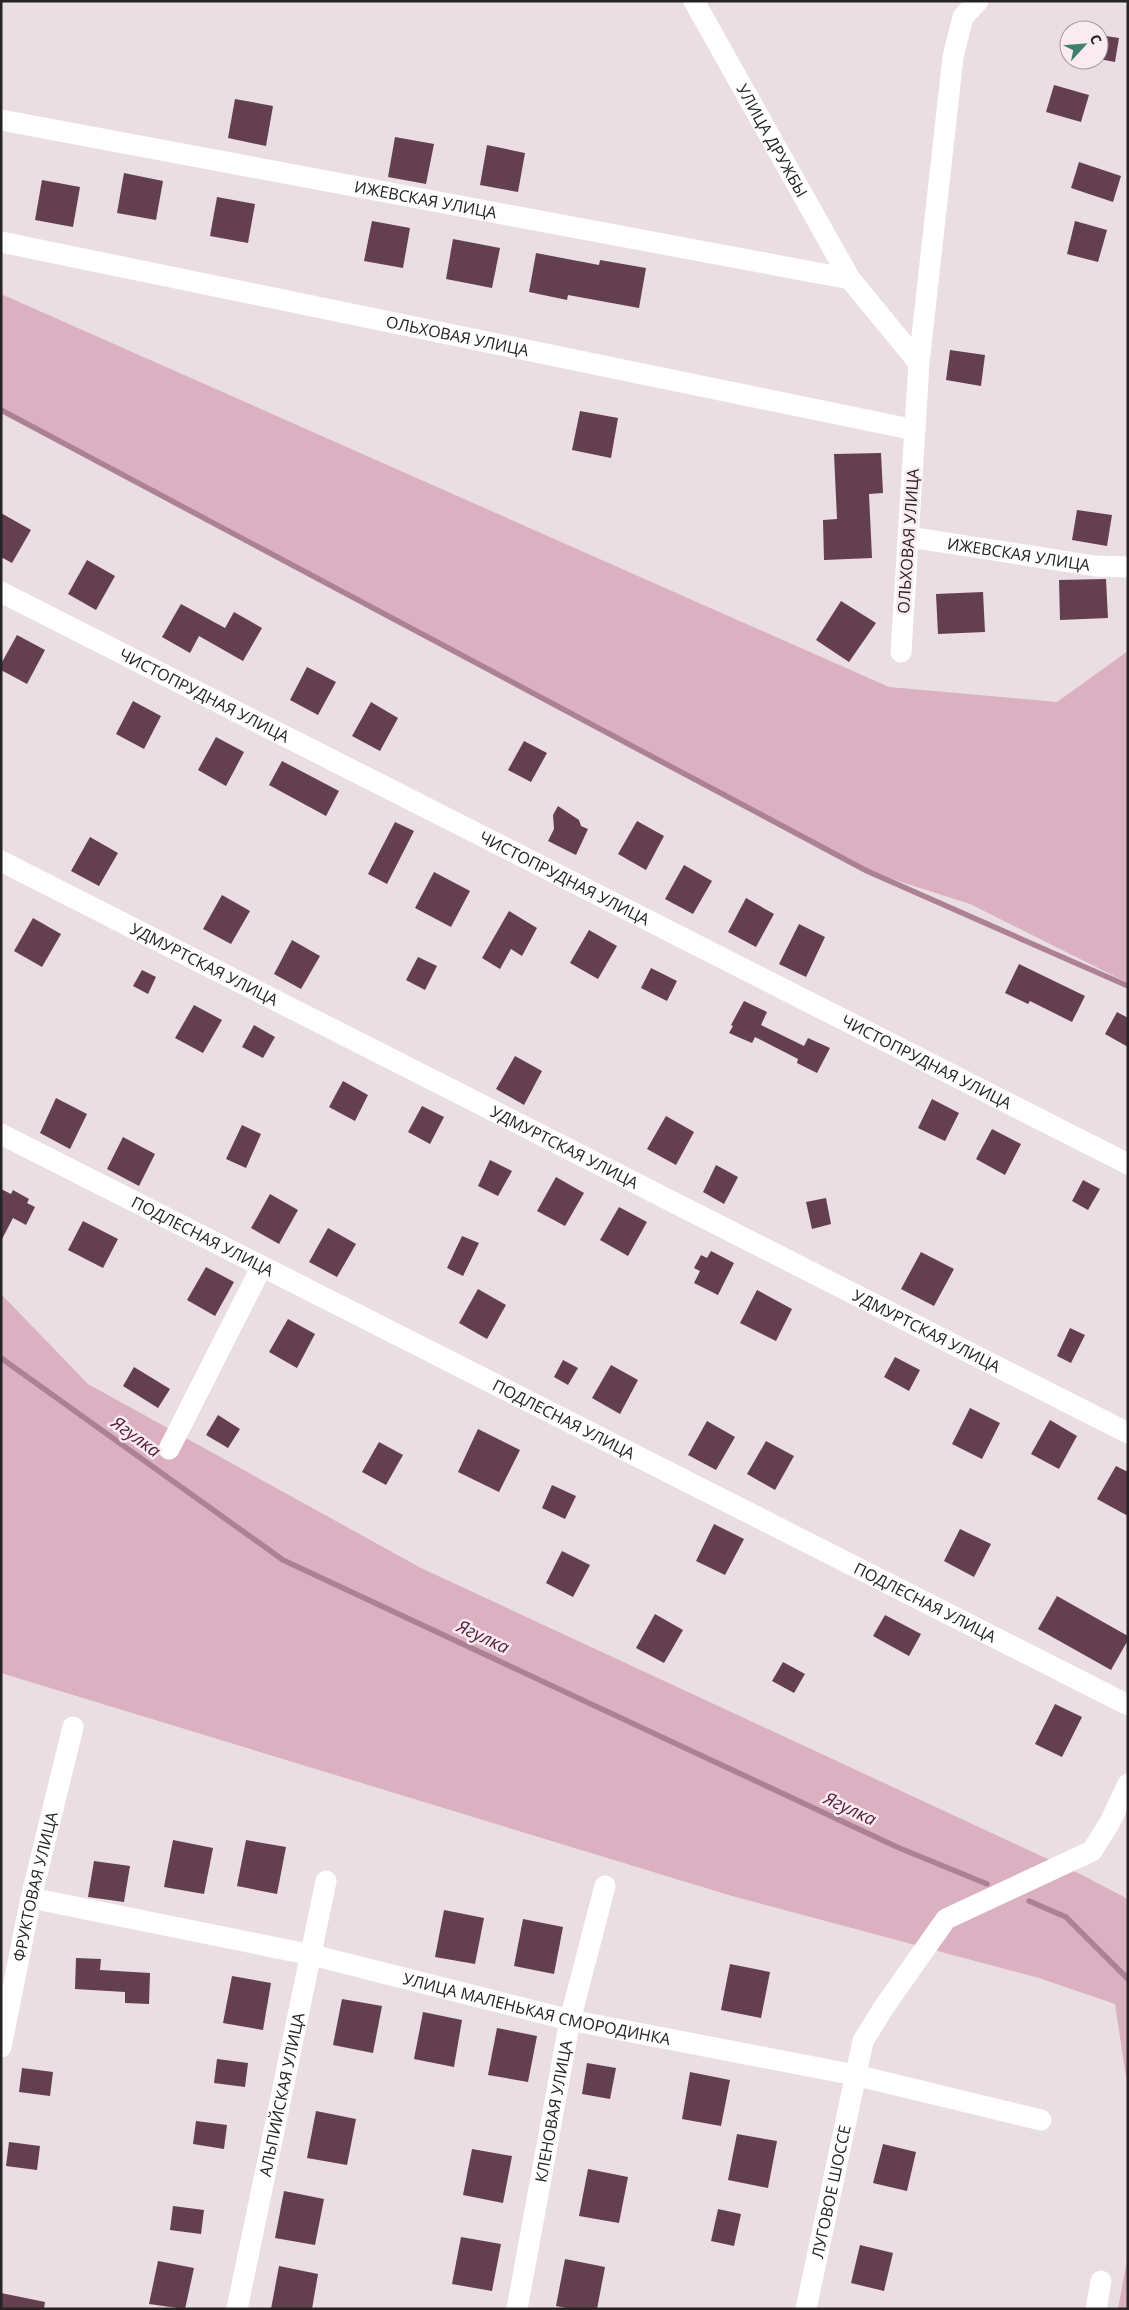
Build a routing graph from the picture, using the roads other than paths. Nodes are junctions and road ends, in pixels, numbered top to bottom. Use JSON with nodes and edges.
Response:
{"nodes":[{"id":1,"x":694,"y":1,"type":"edge"},
{"id":2,"x":978,"y":1,"type":"edge"},
{"id":3,"x":1,"y":120,"type":"edge"},
{"id":4,"x":1,"y":242,"type":"edge"},
{"id":5,"x":850,"y":279,"type":"junction"},
{"id":6,"x":919,"y":363,"type":"junction"},
{"id":7,"x":915,"y":430,"type":"junction"},
{"id":8,"x":909,"y":537,"type":"junction"},
{"id":9,"x":1128,"y":567,"type":"edge"},
{"id":10,"x":1,"y":592,"type":"edge"},
{"id":11,"x":901,"y":652,"type":"dead end"},
{"id":12,"x":1,"y":861,"type":"edge"},
{"id":13,"x":1,"y":1134,"type":"edge"},
{"id":14,"x":1128,"y":1164,"type":"edge"},
{"id":15,"x":262,"y":1266,"type":"junction"},
{"id":16,"x":1128,"y":1433,"type":"edge"},
{"id":17,"x":169,"y":1449,"type":"dead end"},
{"id":18,"x":1128,"y":1705,"type":"edge"},
{"id":19,"x":73,"y":1727,"type":"dead end"},
{"id":20,"x":1128,"y":1784,"type":"edge"},
{"id":21,"x":326,"y":1880,"type":"dead end"},
{"id":22,"x":605,"y":1886,"type":"dead end"},
{"id":23,"x":31,"y":1898,"type":"junction"},
{"id":24,"x":312,"y":1955,"type":"junction"},
{"id":25,"x":570,"y":2020,"type":"junction"},
{"id":26,"x":1,"y":2046,"type":"edge"},
{"id":27,"x":855,"y":2075,"type":"junction"},
{"id":28,"x":1041,"y":2120,"type":"dead end"},
{"id":29,"x":1101,"y":2281,"type":"dead end"},
{"id":30,"x":237,"y":2309,"type":"edge"},
{"id":31,"x":517,"y":2309,"type":"edge"},
{"id":32,"x":806,"y":2309,"type":"edge"},
{"id":33,"x":1096,"y":2309,"type":"edge"}],
"edges":[{"from":1,"to":5,"type":"street","name":"УЛИЦА ДРУЖБЫ"},
{"from":2,"to":6,"type":"street","name":"ОЛЬХОВАЯ УЛИЦА"},
{"from":3,"to":5,"type":"street","name":"ИЖЕВСКАЯ УЛИЦА"},
{"from":4,"to":7,"type":"street","name":"ОЛЬХОВАЯ УЛИЦА"},
{"from":5,"to":6,"type":"street"},
{"from":6,"to":7,"type":"street","name":"ОЛЬХОВАЯ УЛИЦА"},
{"from":7,"to":8,"type":"street","name":"ОЛЬХОВАЯ УЛИЦА"},
{"from":8,"to":9,"type":"street","name":"ИЖЕВСКАЯ УЛИЦА"},
{"from":8,"to":11,"type":"street","name":"ОЛЬХОВАЯ УЛИЦА"},
{"from":10,"to":14,"type":"street","name":"ЧИСТОПРУДНАЯ УЛИЦА"},
{"from":12,"to":16,"type":"street","name":"УДМУРТСКАЯ УЛИЦА"},
{"from":13,"to":15,"type":"street","name":"ПОДЛЕСНАЯ УЛИЦА"},
{"from":15,"to":17,"type":"street"},
{"from":15,"to":18,"type":"street","name":"ПОДЛЕСНАЯ УЛИЦА"},
{"from":19,"to":23,"type":"street","name":"ФРУКТОВАЯ УЛИЦА"},
{"from":20,"to":27,"type":"street","name":"ЛУГОВОЕ ШОССЕ"},
{"from":21,"to":24,"type":"street","name":"АЛЬПИЙСКАЯ УЛИЦА"},
{"from":22,"to":25,"type":"street","name":"КЛЕНОВАЯ УЛИЦА"},
{"from":23,"to":24,"type":"street","name":"УЛИЦА МАЛЕНЬКАЯ СМОРОДИНКА"},
{"from":23,"to":26,"type":"street","name":"ФРУКТОВАЯ УЛИЦА"},
{"from":24,"to":25,"type":"street","name":"УЛИЦА МАЛЕНЬКАЯ СМОРОДИНКА"},
{"from":24,"to":30,"type":"street","name":"АЛЬПИЙСКАЯ УЛИЦА"},
{"from":25,"to":27,"type":"street","name":"УЛИЦА МАЛЕНЬКАЯ СМОРОДИНКА"},
{"from":25,"to":31,"type":"street","name":"КЛЕНОВАЯ УЛИЦА"},
{"from":27,"to":28,"type":"street","name":"УЛИЦА МАЛЕНЬКАЯ СМОРОДИНКА"},
{"from":27,"to":32,"type":"street","name":"ЛУГОВОЕ ШОССЕ"},
{"from":29,"to":33,"type":"street"}]}
